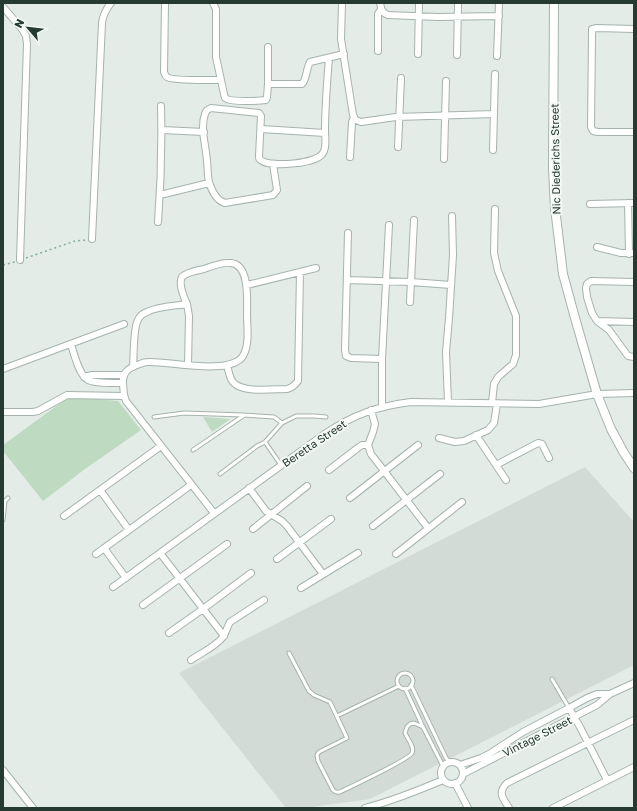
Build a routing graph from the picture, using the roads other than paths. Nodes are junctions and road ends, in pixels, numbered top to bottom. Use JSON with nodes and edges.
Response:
{"nodes":[{"id":1,"x":111,"y":3,"type":"edge"},
{"id":2,"x":165,"y":3,"type":"edge"},
{"id":3,"x":213,"y":3,"type":"edge"},
{"id":4,"x":342,"y":3,"type":"edge"},
{"id":5,"x":419,"y":3,"type":"edge"},
{"id":6,"x":458,"y":3,"type":"edge"},
{"id":7,"x":499,"y":3,"type":"edge"},
{"id":8,"x":554,"y":3,"type":"edge"},
{"id":9,"x":380,"y":6,"type":"edge"},
{"id":10,"x":3,"y":7,"type":"edge"},
{"id":11,"x":418,"y":16,"type":"junction"},
{"id":12,"x":458,"y":16,"type":"junction"},
{"id":13,"x":499,"y":16,"type":"junction"},
{"id":14,"x":634,"y":29,"type":"edge"},
{"id":15,"x":268,"y":46,"type":"dead end"},
{"id":16,"x":378,"y":51,"type":"dead end"},
{"id":17,"x":344,"y":54,"type":"junction"},
{"id":18,"x":418,"y":54,"type":"dead end"},
{"id":19,"x":457,"y":55,"type":"dead end"},
{"id":20,"x":497,"y":56,"type":"dead end"},
{"id":21,"x":329,"y":58,"type":"junction"},
{"id":22,"x":495,"y":74,"type":"dead end"},
{"id":23,"x":401,"y":78,"type":"dead end"},
{"id":24,"x":220,"y":80,"type":"junction"},
{"id":25,"x":446,"y":81,"type":"dead end"},
{"id":26,"x":268,"y":84,"type":"junction"},
{"id":27,"x":161,"y":106,"type":"dead end"},
{"id":28,"x":494,"y":114,"type":"junction"},
{"id":29,"x":445,"y":115,"type":"junction"},
{"id":30,"x":399,"y":116,"type":"junction"},
{"id":31,"x":354,"y":117,"type":"junction"},
{"id":32,"x":261,"y":129,"type":"junction"},
{"id":33,"x":162,"y":130,"type":"junction"},
{"id":34,"x":204,"y":132,"type":"junction"},
{"id":35,"x":634,"y":132,"type":"edge"},
{"id":36,"x":325,"y":133,"type":"junction"},
{"id":37,"x":398,"y":147,"type":"dead end"},
{"id":38,"x":493,"y":150,"type":"dead end"},
{"id":39,"x":350,"y":157,"type":"dead end"},
{"id":40,"x":444,"y":159,"type":"dead end"},
{"id":41,"x":273,"y":164,"type":"junction"},
{"id":42,"x":209,"y":183,"type":"junction"},
{"id":43,"x":160,"y":195,"type":"junction"},
{"id":44,"x":631,"y":203,"type":"edge"},
{"id":45,"x":590,"y":204,"type":"dead end"},
{"id":46,"x":495,"y":209,"type":"dead end"},
{"id":47,"x":452,"y":216,"type":"dead end"},
{"id":48,"x":414,"y":220,"type":"dead end"},
{"id":49,"x":158,"y":222,"type":"dead end"},
{"id":50,"x":389,"y":225,"type":"dead end"},
{"id":51,"x":348,"y":233,"type":"dead end"},
{"id":52,"x":92,"y":239,"type":"road end"},
{"id":53,"x":597,"y":247,"type":"dead end"},
{"id":54,"x":632,"y":254,"type":"edge"},
{"id":55,"x":20,"y":260,"type":"road end"},
{"id":56,"x":316,"y":268,"type":"dead end"},
{"id":57,"x":300,"y":272,"type":"junction"},
{"id":58,"x":347,"y":280,"type":"junction"},
{"id":59,"x":386,"y":281,"type":"junction"},
{"id":60,"x":411,"y":282,"type":"junction"},
{"id":61,"x":634,"y":282,"type":"edge"},
{"id":62,"x":247,"y":285,"type":"junction"},
{"id":63,"x":451,"y":285,"type":"junction"},
{"id":64,"x":410,"y":302,"type":"dead end"},
{"id":65,"x":187,"y":304,"type":"junction"},
{"id":66,"x":597,"y":321,"type":"junction"},
{"id":67,"x":634,"y":322,"type":"edge"},
{"id":68,"x":124,"y":324,"type":"dead end"},
{"id":69,"x":71,"y":344,"type":"junction"},
{"id":70,"x":634,"y":357,"type":"edge"},
{"id":71,"x":382,"y":359,"type":"junction"},
{"id":72,"x":188,"y":365,"type":"junction"},
{"id":73,"x":227,"y":365,"type":"junction"},
{"id":74,"x":132,"y":367,"type":"junction"},
{"id":75,"x":3,"y":368,"type":"edge"},
{"id":76,"x":124,"y":375,"type":"junction"},
{"id":77,"x":84,"y":377,"type":"junction"},
{"id":78,"x":123,"y":383,"type":"junction"},
{"id":79,"x":634,"y":393,"type":"edge"},
{"id":80,"x":597,"y":394,"type":"junction"},
{"id":81,"x":124,"y":396,"type":"junction"},
{"id":82,"x":448,"y":402,"type":"junction"},
{"id":83,"x":494,"y":404,"type":"junction"},
{"id":84,"x":382,"y":407,"type":"junction"},
{"id":85,"x":371,"y":410,"type":"junction"},
{"id":86,"x":3,"y":412,"type":"edge"},
{"id":87,"x":244,"y":415,"type":"junction"},
{"id":88,"x":154,"y":417,"type":"dead end"},
{"id":89,"x":326,"y":417,"type":"dead end"},
{"id":90,"x":282,"y":423,"type":"junction"},
{"id":91,"x":476,"y":435,"type":"junction"},
{"id":92,"x":439,"y":438,"type":"dead end"},
{"id":93,"x":265,"y":442,"type":"junction"},
{"id":94,"x":368,"y":444,"type":"junction"},
{"id":95,"x":418,"y":445,"type":"dead end"},
{"id":96,"x":161,"y":446,"type":"junction"},
{"id":97,"x":193,"y":450,"type":"dead end"},
{"id":98,"x":549,"y":458,"type":"dead end"},
{"id":99,"x":281,"y":465,"type":"junction"},
{"id":100,"x":496,"y":465,"type":"junction"},
{"id":101,"x":634,"y":468,"type":"edge"},
{"id":102,"x":329,"y":470,"type":"dead end"},
{"id":103,"x":384,"y":471,"type":"junction"},
{"id":104,"x":220,"y":474,"type":"dead end"},
{"id":105,"x":440,"y":474,"type":"dead end"},
{"id":106,"x":506,"y":480,"type":"dead end"},
{"id":107,"x":191,"y":485,"type":"junction"},
{"id":108,"x":307,"y":486,"type":"dead end"},
{"id":109,"x":249,"y":488,"type":"junction"},
{"id":110,"x":100,"y":490,"type":"junction"},
{"id":111,"x":8,"y":498,"type":"dead end"},
{"id":112,"x":350,"y":498,"type":"dead end"},
{"id":113,"x":407,"y":500,"type":"junction"},
{"id":114,"x":462,"y":502,"type":"dead end"},
{"id":115,"x":214,"y":513,"type":"junction"},
{"id":116,"x":271,"y":515,"type":"junction"},
{"id":117,"x":64,"y":516,"type":"dead end"},
{"id":118,"x":331,"y":519,"type":"dead end"},
{"id":119,"x":3,"y":520,"type":"edge"},
{"id":120,"x":374,"y":526,"type":"dead end"},
{"id":121,"x":428,"y":528,"type":"junction"},
{"id":122,"x":253,"y":529,"type":"dead end"},
{"id":123,"x":129,"y":530,"type":"junction"},
{"id":124,"x":300,"y":542,"type":"junction"},
{"id":125,"x":227,"y":544,"type":"dead end"},
{"id":126,"x":104,"y":548,"type":"junction"},
{"id":127,"x":160,"y":552,"type":"junction"},
{"id":128,"x":358,"y":553,"type":"dead end"},
{"id":129,"x":96,"y":554,"type":"dead end"},
{"id":130,"x":396,"y":554,"type":"dead end"},
{"id":131,"x":277,"y":559,"type":"dead end"},
{"id":132,"x":251,"y":574,"type":"dead end"},
{"id":133,"x":323,"y":574,"type":"junction"},
{"id":134,"x":126,"y":578,"type":"junction"},
{"id":135,"x":180,"y":578,"type":"junction"},
{"id":136,"x":113,"y":587,"type":"dead end"},
{"id":137,"x":301,"y":588,"type":"dead end"},
{"id":138,"x":264,"y":600,"type":"dead end"},
{"id":139,"x":143,"y":605,"type":"dead end"},
{"id":140,"x":203,"y":609,"type":"junction"},
{"id":141,"x":169,"y":633,"type":"dead end"},
{"id":142,"x":224,"y":636,"type":"junction"},
{"id":143,"x":288,"y":653,"type":"dead end"},
{"id":144,"x":191,"y":660,"type":"dead end"},
{"id":145,"x":552,"y":679,"type":"dead end"},
{"id":146,"x":634,"y":683,"type":"edge"},
{"id":147,"x":411,"y":685,"type":"junction"},
{"id":148,"x":399,"y":686,"type":"junction"},
{"id":149,"x":405,"y":688,"type":"junction"},
{"id":150,"x":610,"y":694,"type":"junction"},
{"id":151,"x":569,"y":708,"type":"junction"},
{"id":152,"x":337,"y":716,"type":"junction"},
{"id":153,"x":574,"y":716,"type":"junction"},
{"id":154,"x":634,"y":720,"type":"edge"},
{"id":155,"x":423,"y":727,"type":"junction"},
{"id":156,"x":588,"y":744,"type":"junction"},
{"id":157,"x":450,"y":762,"type":"junction"},
{"id":158,"x":460,"y":765,"type":"junction"},
{"id":159,"x":443,"y":766,"type":"junction"},
{"id":160,"x":634,"y":767,"type":"edge"},
{"id":161,"x":3,"y":770,"type":"edge"},
{"id":162,"x":463,"y":774,"type":"junction"},
{"id":163,"x":443,"y":780,"type":"junction"},
{"id":164,"x":607,"y":780,"type":"junction"},
{"id":165,"x":455,"y":783,"type":"junction"},
{"id":166,"x":33,"y":808,"type":"edge"},
{"id":167,"x":365,"y":808,"type":"edge"},
{"id":168,"x":468,"y":808,"type":"edge"},
{"id":169,"x":509,"y":808,"type":"edge"},
{"id":170,"x":553,"y":808,"type":"edge"}],
"edges":[{"from":1,"to":52,"type":"street"},
{"from":2,"to":24,"type":"street"},
{"from":3,"to":24,"type":"street"},
{"from":4,"to":17,"type":"street"},
{"from":5,"to":11,"type":"street"},
{"from":6,"to":12,"type":"street"},
{"from":7,"to":13,"type":"street"},
{"from":8,"to":80,"type":"street","name":"Nic Diederichs Street"},
{"from":9,"to":11,"type":"street"},
{"from":9,"to":16,"type":"street"},
{"from":10,"to":55,"type":"street"},
{"from":11,"to":12,"type":"street"},
{"from":11,"to":18,"type":"street"},
{"from":12,"to":13,"type":"street"},
{"from":12,"to":19,"type":"street"},
{"from":13,"to":20,"type":"street"},
{"from":14,"to":35,"type":"street"},
{"from":15,"to":26,"type":"street"},
{"from":17,"to":21,"type":"street"},
{"from":17,"to":31,"type":"street"},
{"from":21,"to":26,"type":"street"},
{"from":21,"to":36,"type":"street"},
{"from":22,"to":28,"type":"street"},
{"from":23,"to":30,"type":"street"},
{"from":24,"to":26,"type":"street"},
{"from":25,"to":29,"type":"street"},
{"from":27,"to":33,"type":"street"},
{"from":28,"to":29,"type":"street"},
{"from":28,"to":38,"type":"street"},
{"from":29,"to":30,"type":"street"},
{"from":29,"to":40,"type":"street"},
{"from":30,"to":31,"type":"street"},
{"from":30,"to":37,"type":"street"},
{"from":31,"to":39,"type":"street"},
{"from":32,"to":34,"type":"street"},
{"from":32,"to":36,"type":"street"},
{"from":32,"to":41,"type":"street"},
{"from":33,"to":34,"type":"street"},
{"from":33,"to":43,"type":"street"},
{"from":34,"to":42,"type":"street"},
{"from":36,"to":41,"type":"street"},
{"from":41,"to":42,"type":"street"},
{"from":42,"to":43,"type":"street"},
{"from":43,"to":49,"type":"street"},
{"from":44,"to":45,"type":"street"},
{"from":44,"to":54,"type":"street"},
{"from":46,"to":83,"type":"street"},
{"from":47,"to":63,"type":"street"},
{"from":48,"to":60,"type":"street"},
{"from":50,"to":59,"type":"street"},
{"from":51,"to":58,"type":"street"},
{"from":53,"to":54,"type":"street"},
{"from":56,"to":57,"type":"street"},
{"from":57,"to":62,"type":"street"},
{"from":57,"to":73,"type":"street"},
{"from":58,"to":59,"type":"street"},
{"from":58,"to":71,"type":"street"},
{"from":59,"to":60,"type":"street"},
{"from":59,"to":71,"type":"street"},
{"from":60,"to":63,"type":"street"},
{"from":60,"to":64,"type":"street"},
{"from":61,"to":66,"type":"street"},
{"from":62,"to":65,"type":"street"},
{"from":62,"to":73,"type":"street"},
{"from":63,"to":82,"type":"street"},
{"from":65,"to":72,"type":"street"},
{"from":65,"to":74,"type":"street"},
{"from":66,"to":67,"type":"street"},
{"from":66,"to":70,"type":"street"},
{"from":68,"to":69,"type":"street"},
{"from":69,"to":75,"type":"street"},
{"from":69,"to":77,"type":"street"},
{"from":71,"to":84,"type":"street"},
{"from":72,"to":73,"type":"street"},
{"from":72,"to":74,"type":"street"},
{"from":74,"to":76,"type":"street"},
{"from":76,"to":77,"type":"street"},
{"from":76,"to":78,"type":"street"},
{"from":77,"to":78,"type":"street"},
{"from":78,"to":81,"type":"street"},
{"from":79,"to":80,"type":"street","name":"Beretta Street"},
{"from":80,"to":83,"type":"street","name":"Beretta Street"},
{"from":80,"to":101,"type":"street","name":"Nic Diederichs Street"},
{"from":81,"to":86,"type":"street"},
{"from":81,"to":96,"type":"street"},
{"from":82,"to":83,"type":"street","name":"Beretta Street"},
{"from":82,"to":84,"type":"street","name":"Beretta Street"},
{"from":83,"to":91,"type":"street"},
{"from":84,"to":85,"type":"street","name":"Beretta Street"},
{"from":85,"to":94,"type":"street"},
{"from":85,"to":99,"type":"street","name":"Beretta Street"},
{"from":87,"to":88,"type":"lane"},
{"from":87,"to":90,"type":"lane"},
{"from":87,"to":97,"type":"lane"},
{"from":89,"to":90,"type":"lane"},
{"from":90,"to":93,"type":"lane"},
{"from":91,"to":92,"type":"street"},
{"from":91,"to":100,"type":"street"},
{"from":93,"to":99,"type":"lane"},
{"from":93,"to":104,"type":"lane"},
{"from":94,"to":102,"type":"street"},
{"from":94,"to":103,"type":"street"},
{"from":95,"to":103,"type":"street"},
{"from":96,"to":107,"type":"street"},
{"from":96,"to":110,"type":"street"},
{"from":98,"to":100,"type":"street"},
{"from":99,"to":109,"type":"street","name":"Beretta Street"},
{"from":100,"to":106,"type":"street"},
{"from":103,"to":112,"type":"street"},
{"from":103,"to":113,"type":"street"},
{"from":105,"to":113,"type":"street"},
{"from":107,"to":115,"type":"street"},
{"from":107,"to":123,"type":"street"},
{"from":108,"to":116,"type":"street"},
{"from":109,"to":115,"type":"street","name":"Beretta Street"},
{"from":109,"to":116,"type":"street"},
{"from":110,"to":117,"type":"street"},
{"from":110,"to":123,"type":"street"},
{"from":111,"to":119,"type":"lane"},
{"from":113,"to":120,"type":"street"},
{"from":113,"to":121,"type":"street"},
{"from":114,"to":121,"type":"street"},
{"from":115,"to":127,"type":"street","name":"Beretta Street"},
{"from":116,"to":122,"type":"street"},
{"from":116,"to":124,"type":"street"},
{"from":118,"to":124,"type":"street"},
{"from":121,"to":130,"type":"street"},
{"from":123,"to":126,"type":"street"},
{"from":124,"to":131,"type":"street"},
{"from":124,"to":133,"type":"street"},
{"from":125,"to":135,"type":"street"},
{"from":126,"to":129,"type":"street"},
{"from":126,"to":134,"type":"street"},
{"from":127,"to":134,"type":"street","name":"Beretta Street"},
{"from":127,"to":135,"type":"street"},
{"from":128,"to":133,"type":"street"},
{"from":132,"to":140,"type":"street"},
{"from":133,"to":137,"type":"street"},
{"from":134,"to":136,"type":"street","name":"Beretta Street"},
{"from":135,"to":139,"type":"street"},
{"from":135,"to":140,"type":"street"},
{"from":138,"to":142,"type":"street"},
{"from":140,"to":141,"type":"street"},
{"from":140,"to":142,"type":"street"},
{"from":142,"to":144,"type":"street"},
{"from":143,"to":152,"type":"lane"},
{"from":145,"to":151,"type":"lane"},
{"from":146,"to":150,"type":"street","name":"Vintage Street"},
{"from":147,"to":148,"type":"lane"},
{"from":147,"to":149,"type":"lane"},
{"from":147,"to":157,"type":"lane"},
{"from":148,"to":149,"type":"lane"},
{"from":148,"to":152,"type":"lane"},
{"from":149,"to":155,"type":"lane"},
{"from":150,"to":151,"type":"street","name":"Vintage Street"},
{"from":150,"to":153,"type":"street","name":"Vintage Street"},
{"from":151,"to":153,"type":"street"},
{"from":151,"to":158,"type":"street","name":"Vintage Street"},
{"from":152,"to":155,"type":"lane"},
{"from":153,"to":156,"type":"street"},
{"from":153,"to":162,"type":"street","name":"Vintage Street"},
{"from":154,"to":156,"type":"street"},
{"from":155,"to":159,"type":"lane"},
{"from":156,"to":164,"type":"street"},
{"from":156,"to":169,"type":"street"},
{"from":157,"to":158,"type":"street"},
{"from":157,"to":159,"type":"street"},
{"from":158,"to":162,"type":"street"},
{"from":159,"to":163,"type":"street"},
{"from":160,"to":164,"type":"street"},
{"from":161,"to":166,"type":"street"},
{"from":162,"to":165,"type":"street"},
{"from":163,"to":165,"type":"street"},
{"from":163,"to":167,"type":"street"},
{"from":164,"to":170,"type":"street"},
{"from":165,"to":168,"type":"street"}]}
